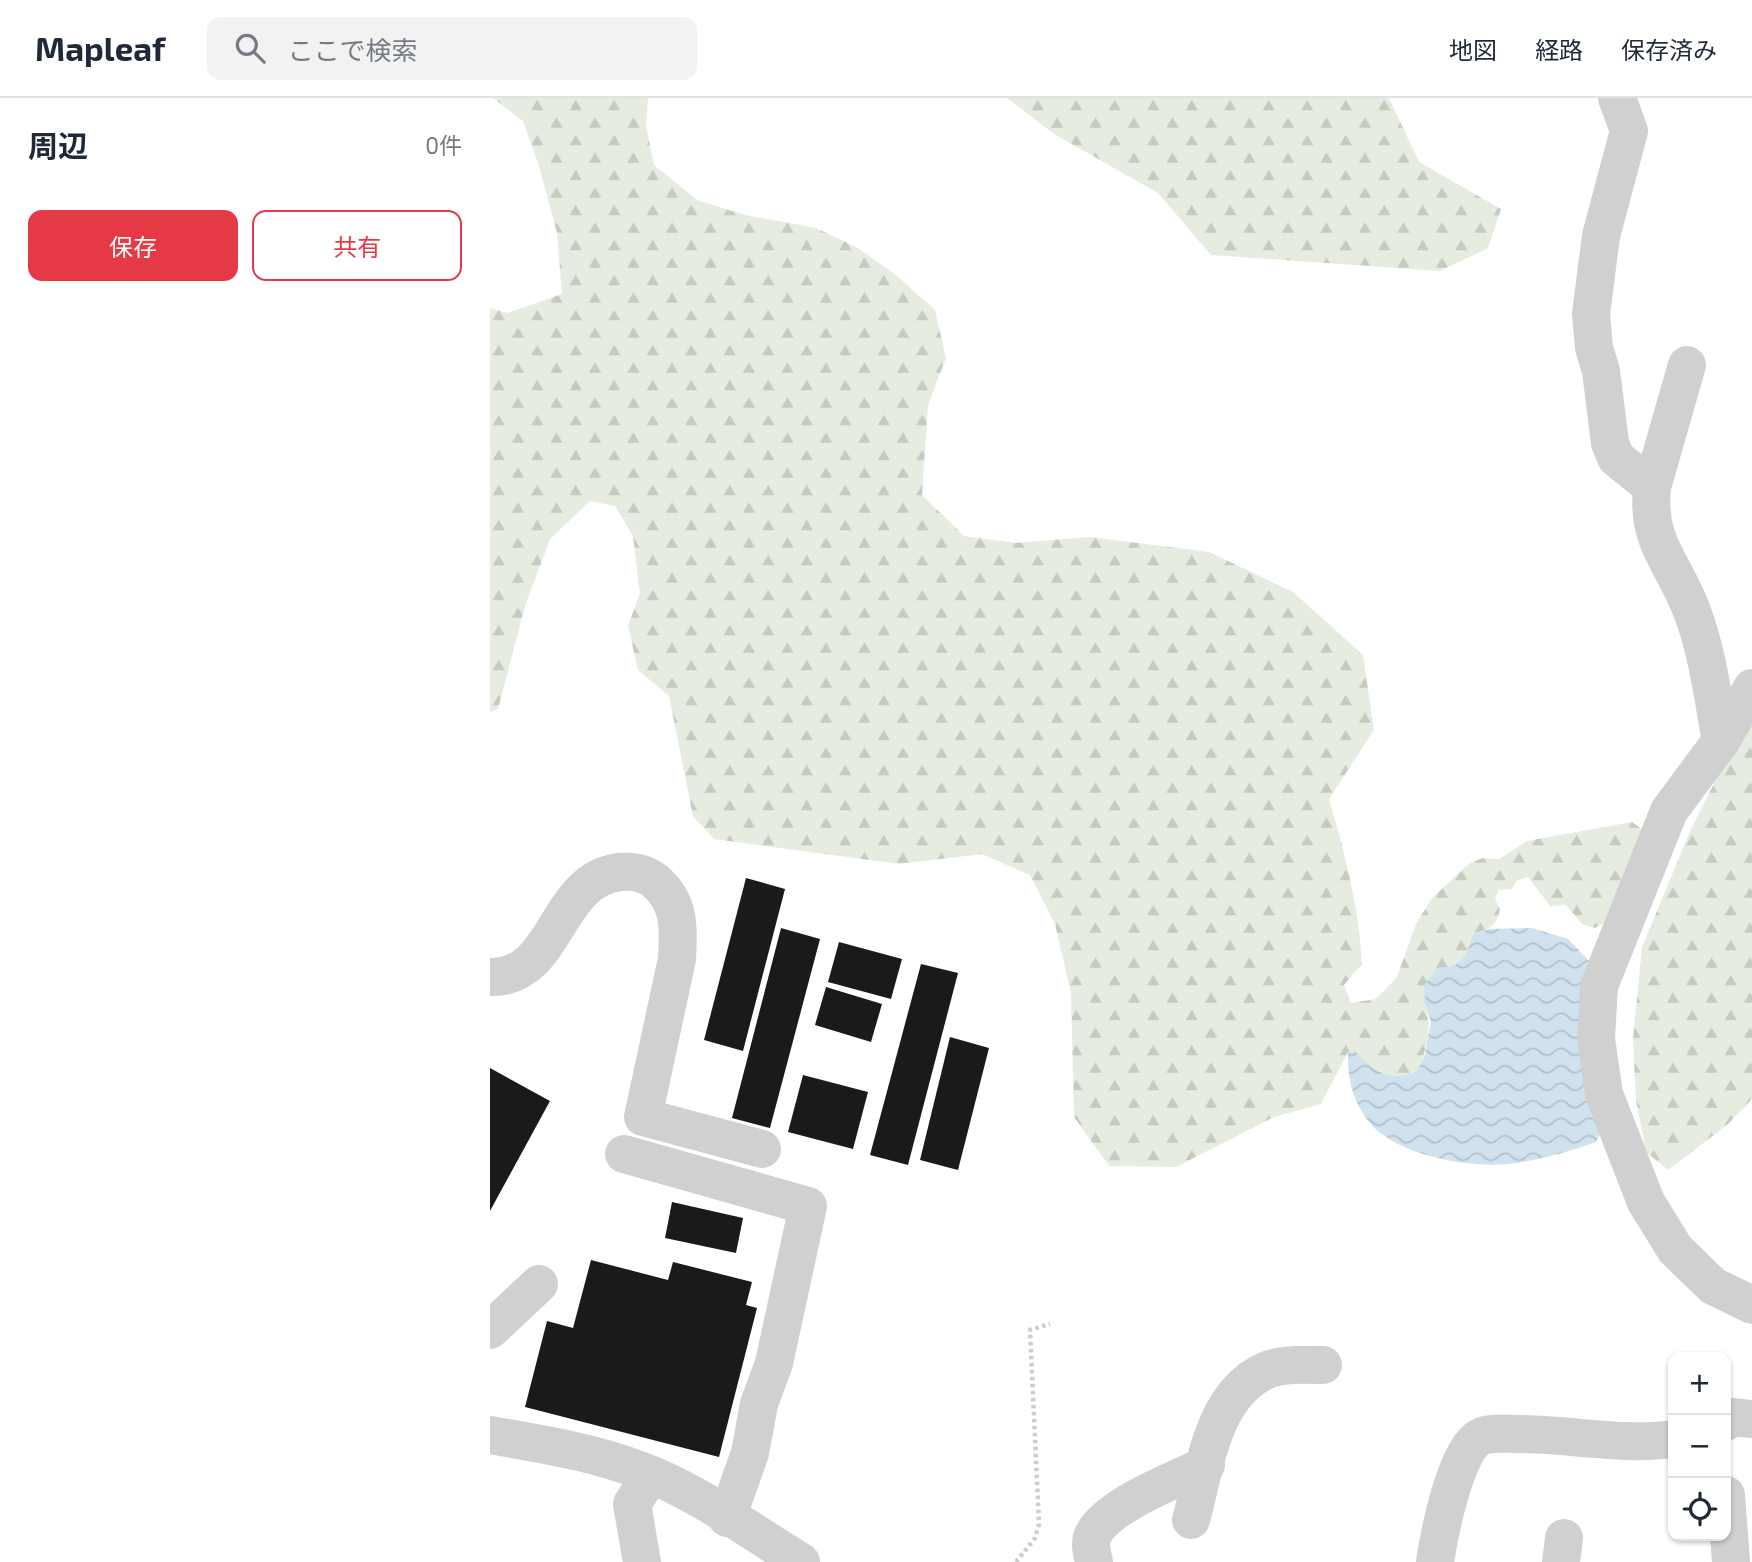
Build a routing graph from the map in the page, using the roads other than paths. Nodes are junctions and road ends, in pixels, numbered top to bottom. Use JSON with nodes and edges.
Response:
{"nodes":[{"id":1,"x":1617,"y":98,"type":"edge"},
{"id":2,"x":1687,"y":365,"type":"dead end"},
{"id":3,"x":1651,"y":487,"type":"junction"},
{"id":4,"x":1752,"y":688,"type":"edge"},
{"id":5,"x":1721,"y":741,"type":"junction"},
{"id":6,"x":490,"y":978,"type":"edge"},
{"id":7,"x":762,"y":1149,"type":"dead end"},
{"id":8,"x":624,"y":1154,"type":"dead end"},
{"id":9,"x":539,"y":1284,"type":"dead end"},
{"id":10,"x":1752,"y":1304,"type":"edge"},
{"id":11,"x":490,"y":1330,"type":"edge"},
{"id":12,"x":1323,"y":1366,"type":"dead end"},
{"id":13,"x":490,"y":1435,"type":"edge"},
{"id":14,"x":1668,"y":1439,"type":"edge"},
{"id":15,"x":1206,"y":1465,"type":"junction"},
{"id":16,"x":651,"y":1475,"type":"junction"},
{"id":17,"x":727,"y":1518,"type":"junction"},
{"id":18,"x":1191,"y":1520,"type":"dead end"},
{"id":19,"x":1729,"y":1541,"type":"edge"},
{"id":20,"x":642,"y":1562,"type":"edge"},
{"id":21,"x":801,"y":1562,"type":"edge"},
{"id":22,"x":1094,"y":1562,"type":"edge"},
{"id":23,"x":1436,"y":1562,"type":"edge"},
{"id":24,"x":1731,"y":1562,"type":"edge"}],
"edges":[{"from":1,"to":3,"type":"street"},
{"from":2,"to":3,"type":"street"},
{"from":3,"to":5,"type":"street"},
{"from":4,"to":5,"type":"street"},
{"from":5,"to":10,"type":"street"},
{"from":6,"to":7,"type":"street"},
{"from":8,"to":17,"type":"street"},
{"from":9,"to":11,"type":"street"},
{"from":12,"to":15,"type":"street"},
{"from":13,"to":16,"type":"street"},
{"from":14,"to":23,"type":"street"},
{"from":15,"to":18,"type":"street"},
{"from":15,"to":22,"type":"street"},
{"from":16,"to":17,"type":"street"},
{"from":16,"to":20,"type":"street"},
{"from":17,"to":21,"type":"street"},
{"from":19,"to":24,"type":"street"}]}
